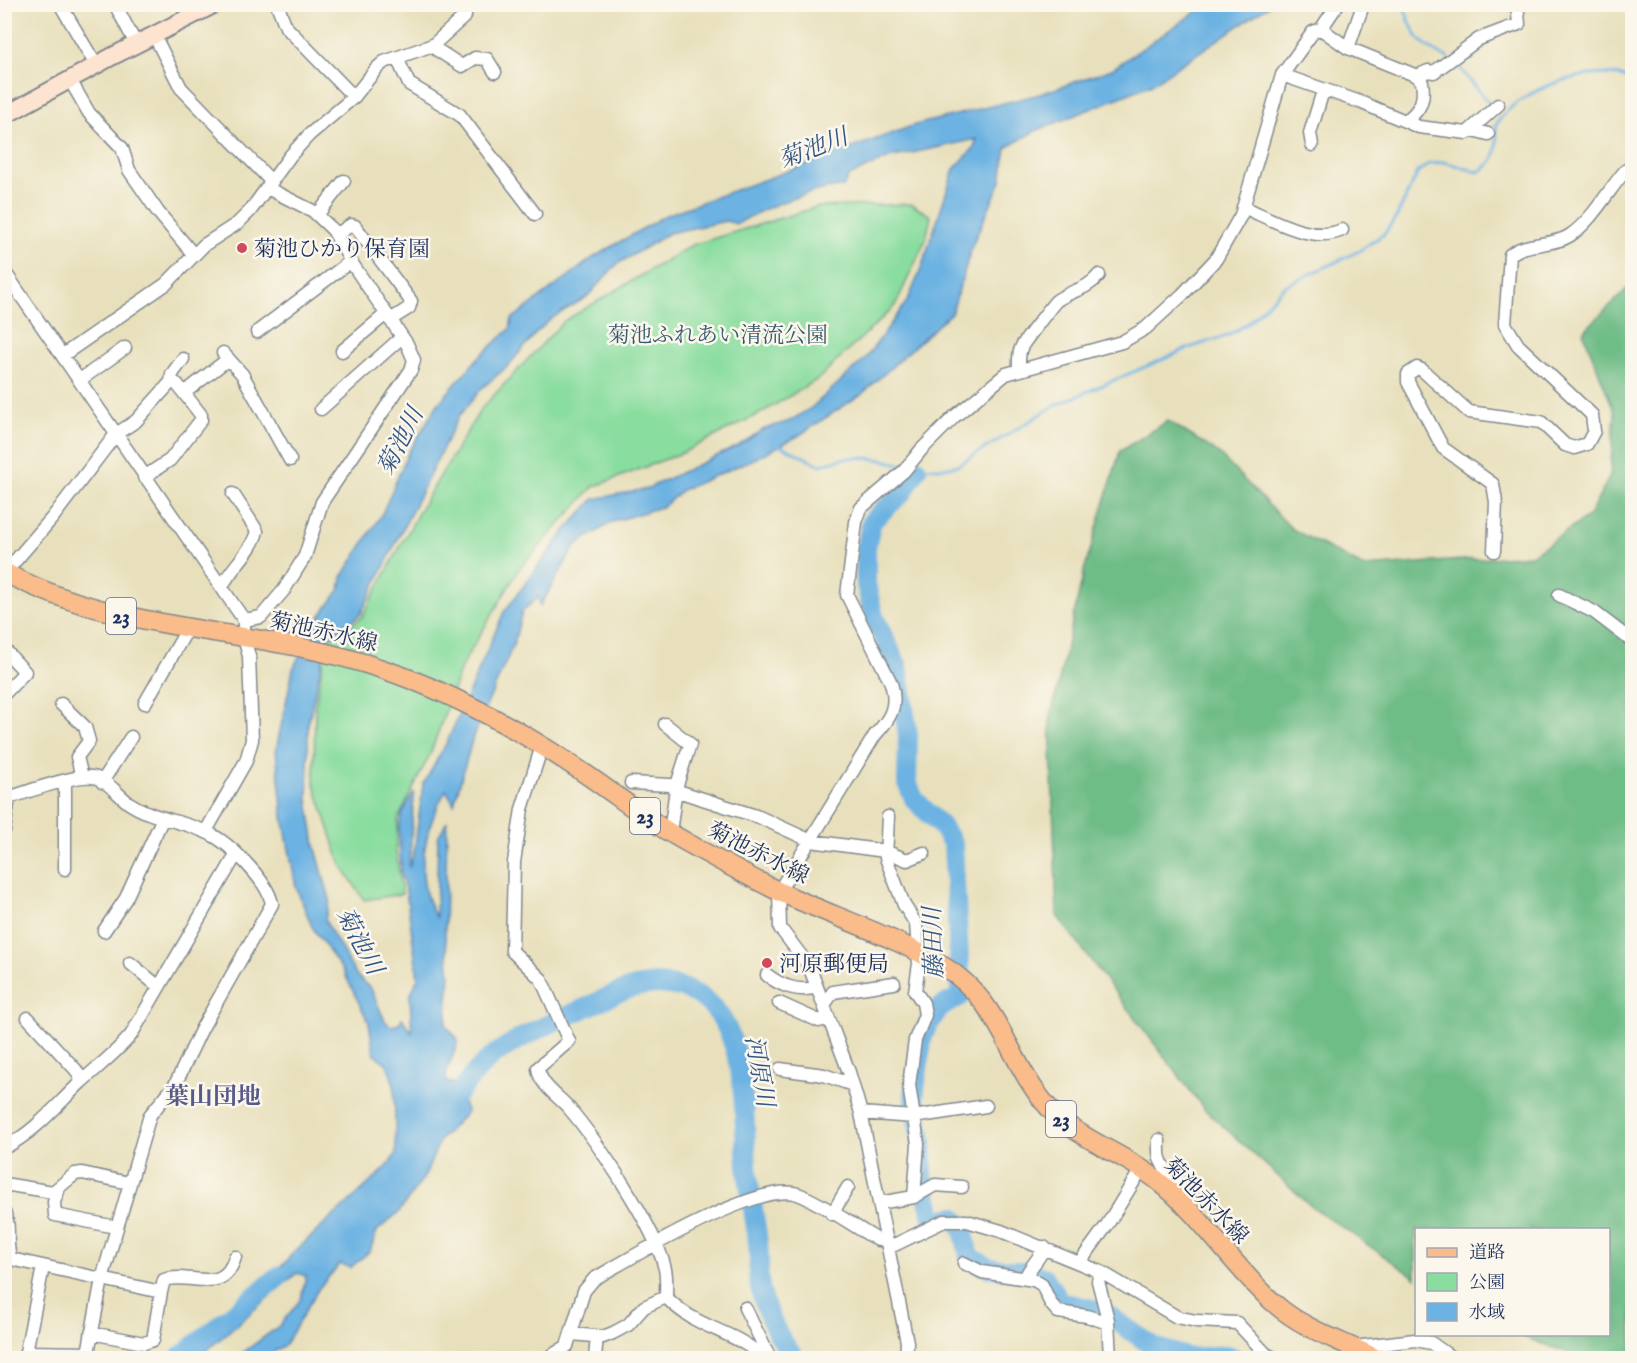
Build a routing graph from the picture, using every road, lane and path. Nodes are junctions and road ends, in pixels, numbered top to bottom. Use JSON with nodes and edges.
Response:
{"nodes":[{"id":1,"x":60,"y":4,"type":"edge"},
{"id":2,"x":215,"y":4,"type":"edge"},
{"id":3,"x":277,"y":4,"type":"edge"},
{"id":4,"x":466,"y":4,"type":"edge"},
{"id":5,"x":1338,"y":4,"type":"edge"},
{"id":6,"x":1361,"y":4,"type":"edge"},
{"id":7,"x":1514,"y":5,"type":"edge"},
{"id":8,"x":117,"y":8,"type":"dead end"},
{"id":9,"x":1321,"y":29,"type":"junction"},
{"id":10,"x":154,"y":35,"type":"junction"},
{"id":11,"x":136,"y":44,"type":"junction"},
{"id":12,"x":430,"y":46,"type":"junction"},
{"id":13,"x":1348,"y":48,"type":"junction"},
{"id":14,"x":397,"y":58,"type":"junction"},
{"id":15,"x":96,"y":65,"type":"junction"},
{"id":16,"x":495,"y":72,"type":"dead end"},
{"id":17,"x":1282,"y":75,"type":"junction"},
{"id":18,"x":1417,"y":76,"type":"junction"},
{"id":19,"x":70,"y":80,"type":"junction"},
{"id":20,"x":1323,"y":91,"type":"junction"},
{"id":21,"x":354,"y":97,"type":"junction"},
{"id":22,"x":1498,"y":105,"type":"dead end"},
{"id":23,"x":4,"y":116,"type":"edge"},
{"id":24,"x":1406,"y":121,"type":"junction"},
{"id":25,"x":1473,"y":130,"type":"junction"},
{"id":26,"x":1488,"y":134,"type":"dead end"},
{"id":27,"x":1312,"y":145,"type":"dead end"},
{"id":28,"x":1632,"y":167,"type":"edge"},
{"id":29,"x":344,"y":182,"type":"dead end"},
{"id":30,"x":269,"y":185,"type":"junction"},
{"id":31,"x":1243,"y":207,"type":"junction"},
{"id":32,"x":535,"y":214,"type":"dead end"},
{"id":33,"x":317,"y":215,"type":"junction"},
{"id":34,"x":1342,"y":230,"type":"dead end"},
{"id":35,"x":336,"y":235,"type":"junction"},
{"id":36,"x":193,"y":254,"type":"junction"},
{"id":37,"x":351,"y":261,"type":"junction"},
{"id":38,"x":4,"y":271,"type":"edge"},
{"id":39,"x":1099,"y":275,"type":"dead end"},
{"id":40,"x":388,"y":317,"type":"junction"},
{"id":41,"x":257,"y":332,"type":"dead end"},
{"id":42,"x":402,"y":337,"type":"junction"},
{"id":43,"x":125,"y":348,"type":"dead end"},
{"id":44,"x":342,"y":351,"type":"dead end"},
{"id":45,"x":63,"y":355,"type":"junction"},
{"id":46,"x":183,"y":359,"type":"dead end"},
{"id":47,"x":1019,"y":369,"type":"junction"},
{"id":48,"x":80,"y":380,"type":"junction"},
{"id":49,"x":171,"y":381,"type":"junction"},
{"id":50,"x":184,"y":393,"type":"junction"},
{"id":51,"x":321,"y":409,"type":"dead end"},
{"id":52,"x":116,"y":434,"type":"junction"},
{"id":53,"x":290,"y":460,"type":"dead end"},
{"id":54,"x":144,"y":477,"type":"junction"},
{"id":55,"x":232,"y":494,"type":"dead end"},
{"id":56,"x":1494,"y":551,"type":"dead end"},
{"id":57,"x":5,"y":573,"type":"edge"},
{"id":58,"x":222,"y":587,"type":"junction"},
{"id":59,"x":1559,"y":595,"type":"dead end"},
{"id":60,"x":188,"y":628,"type":"junction"},
{"id":61,"x":244,"y":629,"type":"junction"},
{"id":62,"x":1632,"y":641,"type":"edge"},
{"id":63,"x":4,"y":649,"type":"edge"},
{"id":64,"x":4,"y":694,"type":"edge"},
{"id":65,"x":145,"y":703,"type":"dead end"},
{"id":66,"x":61,"y":704,"type":"dead end"},
{"id":67,"x":665,"y":724,"type":"dead end"},
{"id":68,"x":131,"y":737,"type":"dead end"},
{"id":69,"x":542,"y":746,"type":"junction"},
{"id":70,"x":82,"y":777,"type":"junction"},
{"id":71,"x":65,"y":782,"type":"junction"},
{"id":72,"x":102,"y":782,"type":"junction"},
{"id":73,"x":631,"y":783,"type":"dead end"},
{"id":74,"x":676,"y":788,"type":"junction"},
{"id":75,"x":5,"y":799,"type":"edge"},
{"id":76,"x":888,"y":817,"type":"dead end"},
{"id":77,"x":162,"y":820,"type":"junction"},
{"id":78,"x":4,"y":831,"type":"edge"},
{"id":79,"x":206,"y":831,"type":"junction"},
{"id":80,"x":670,"y":833,"type":"junction"},
{"id":81,"x":811,"y":840,"type":"junction"},
{"id":82,"x":885,"y":851,"type":"junction"},
{"id":83,"x":924,"y":853,"type":"dead end"},
{"id":84,"x":236,"y":855,"type":"junction"},
{"id":85,"x":65,"y":869,"type":"dead end"},
{"id":86,"x":779,"y":891,"type":"junction"},
{"id":87,"x":104,"y":931,"type":"dead end"},
{"id":88,"x":919,"y":952,"type":"junction"},
{"id":89,"x":130,"y":963,"type":"dead end"},
{"id":90,"x":767,"y":975,"type":"dead end"},
{"id":91,"x":894,"y":983,"type":"dead end"},
{"id":92,"x":159,"y":987,"type":"junction"},
{"id":93,"x":816,"y":987,"type":"junction"},
{"id":94,"x":779,"y":1003,"type":"dead end"},
{"id":95,"x":824,"y":1005,"type":"junction"},
{"id":96,"x":28,"y":1018,"type":"dead end"},
{"id":97,"x":828,"y":1018,"type":"junction"},
{"id":98,"x":780,"y":1069,"type":"dead end"},
{"id":99,"x":82,"y":1081,"type":"junction"},
{"id":100,"x":853,"y":1085,"type":"junction"},
{"id":101,"x":986,"y":1106,"type":"dead end"},
{"id":102,"x":861,"y":1113,"type":"junction"},
{"id":103,"x":913,"y":1117,"type":"junction"},
{"id":104,"x":1159,"y":1140,"type":"dead end"},
{"id":105,"x":4,"y":1149,"type":"edge"},
{"id":106,"x":1142,"y":1168,"type":"junction"},
{"id":107,"x":129,"y":1183,"type":"junction"},
{"id":108,"x":4,"y":1184,"type":"edge"},
{"id":109,"x":848,"y":1187,"type":"dead end"},
{"id":110,"x":962,"y":1187,"type":"dead end"},
{"id":111,"x":59,"y":1188,"type":"junction"},
{"id":112,"x":914,"y":1197,"type":"junction"},
{"id":113,"x":1176,"y":1197,"type":"junction"},
{"id":114,"x":879,"y":1203,"type":"junction"},
{"id":115,"x":4,"y":1212,"type":"edge"},
{"id":116,"x":832,"y":1214,"type":"junction"},
{"id":117,"x":116,"y":1227,"type":"junction"},
{"id":118,"x":887,"y":1243,"type":"junction"},
{"id":119,"x":656,"y":1244,"type":"junction"},
{"id":120,"x":1044,"y":1247,"type":"junction"},
{"id":121,"x":235,"y":1257,"type":"dead end"},
{"id":122,"x":1080,"y":1262,"type":"junction"},
{"id":123,"x":964,"y":1263,"type":"dead end"},
{"id":124,"x":44,"y":1267,"type":"junction"},
{"id":125,"x":1101,"y":1272,"type":"junction"},
{"id":126,"x":1025,"y":1278,"type":"junction"},
{"id":127,"x":102,"y":1279,"type":"junction"},
{"id":128,"x":161,"y":1292,"type":"junction"},
{"id":129,"x":666,"y":1297,"type":"junction"},
{"id":130,"x":745,"y":1308,"type":"dead end"},
{"id":131,"x":1108,"y":1323,"type":"junction"},
{"id":132,"x":92,"y":1333,"type":"junction"},
{"id":133,"x":572,"y":1334,"type":"junction"},
{"id":134,"x":597,"y":1336,"type":"junction"},
{"id":135,"x":1351,"y":1353,"type":"edge"},
{"id":136,"x":548,"y":1359,"type":"edge"},
{"id":137,"x":595,"y":1359,"type":"edge"},
{"id":138,"x":764,"y":1359,"type":"edge"},
{"id":139,"x":770,"y":1359,"type":"edge"},
{"id":140,"x":906,"y":1359,"type":"edge"},
{"id":141,"x":1110,"y":1359,"type":"edge"},
{"id":142,"x":1274,"y":1359,"type":"edge"},
{"id":143,"x":1375,"y":1359,"type":"edge"},
{"id":144,"x":1452,"y":1359,"type":"edge"}],
"edges":[{"from":1,"to":15,"type":"street"},
{"from":2,"to":10,"type":"main road"},
{"from":3,"to":21,"type":"street"},
{"from":4,"to":12,"type":"street"},
{"from":5,"to":9,"type":"street"},
{"from":6,"to":13,"type":"street"},
{"from":7,"to":18,"type":"street"},
{"from":8,"to":11,"type":"street"},
{"from":9,"to":13,"type":"street"},
{"from":9,"to":17,"type":"street"},
{"from":10,"to":11,"type":"main road"},
{"from":10,"to":30,"type":"street"},
{"from":11,"to":15,"type":"main road"},
{"from":12,"to":14,"type":"street"},
{"from":12,"to":16,"type":"street"},
{"from":13,"to":18,"type":"street"},
{"from":14,"to":21,"type":"street"},
{"from":14,"to":32,"type":"street"},
{"from":15,"to":19,"type":"main road"},
{"from":17,"to":20,"type":"street"},
{"from":17,"to":31,"type":"street"},
{"from":18,"to":24,"type":"street"},
{"from":19,"to":23,"type":"main road"},
{"from":19,"to":36,"type":"street"},
{"from":20,"to":24,"type":"street"},
{"from":20,"to":27,"type":"street"},
{"from":21,"to":30,"type":"street"},
{"from":22,"to":25,"type":"street"},
{"from":24,"to":25,"type":"street"},
{"from":25,"to":26,"type":"street"},
{"from":28,"to":56,"type":"street"},
{"from":29,"to":33,"type":"street"},
{"from":30,"to":33,"type":"street"},
{"from":30,"to":36,"type":"street"},
{"from":31,"to":34,"type":"street"},
{"from":31,"to":47,"type":"street"},
{"from":33,"to":35,"type":"street"},
{"from":35,"to":37,"type":"street"},
{"from":35,"to":40,"type":"street"},
{"from":36,"to":45,"type":"street"},
{"from":37,"to":40,"type":"street"},
{"from":37,"to":41,"type":"street"},
{"from":38,"to":45,"type":"street"},
{"from":39,"to":47,"type":"street"},
{"from":40,"to":42,"type":"street"},
{"from":40,"to":44,"type":"street"},
{"from":42,"to":51,"type":"street"},
{"from":42,"to":61,"type":"street"},
{"from":43,"to":48,"type":"street"},
{"from":45,"to":48,"type":"street"},
{"from":46,"to":49,"type":"street"},
{"from":47,"to":81,"type":"street"},
{"from":48,"to":52,"type":"street"},
{"from":49,"to":50,"type":"street"},
{"from":49,"to":52,"type":"street"},
{"from":50,"to":53,"type":"street"},
{"from":50,"to":54,"type":"street"},
{"from":52,"to":54,"type":"street"},
{"from":52,"to":57,"type":"street"},
{"from":54,"to":58,"type":"street"},
{"from":55,"to":58,"type":"street"},
{"from":57,"to":60,"type":"main road","name":"菊池赤水線","number":"23"},
{"from":58,"to":61,"type":"street"},
{"from":59,"to":62,"type":"street"},
{"from":60,"to":61,"type":"main road","name":"菊池赤水線","number":"23"},
{"from":60,"to":65,"type":"street"},
{"from":61,"to":69,"type":"main road","name":"菊池赤水線","number":"23"},
{"from":61,"to":79,"type":"street"},
{"from":63,"to":64,"type":"street"},
{"from":66,"to":70,"type":"street"},
{"from":67,"to":74,"type":"street"},
{"from":68,"to":72,"type":"street"},
{"from":69,"to":80,"type":"main road","name":"菊池赤水線","number":"23"},
{"from":69,"to":119,"type":"street"},
{"from":70,"to":71,"type":"street"},
{"from":70,"to":72,"type":"street"},
{"from":71,"to":75,"type":"street"},
{"from":71,"to":85,"type":"street"},
{"from":72,"to":77,"type":"street"},
{"from":73,"to":74,"type":"street"},
{"from":74,"to":80,"type":"street"},
{"from":74,"to":81,"type":"street"},
{"from":75,"to":78,"type":"street"},
{"from":76,"to":82,"type":"street"},
{"from":77,"to":79,"type":"street"},
{"from":77,"to":87,"type":"street"},
{"from":79,"to":84,"type":"street"},
{"from":80,"to":86,"type":"main road","name":"菊池赤水線","number":"23"},
{"from":81,"to":82,"type":"street"},
{"from":81,"to":86,"type":"street"},
{"from":82,"to":83,"type":"street"},
{"from":82,"to":88,"type":"street"},
{"from":84,"to":92,"type":"street"},
{"from":84,"to":107,"type":"street"},
{"from":86,"to":88,"type":"main road","name":"菊池赤水線","number":"23"},
{"from":86,"to":93,"type":"street"},
{"from":88,"to":103,"type":"street"},
{"from":88,"to":106,"type":"main road","name":"菊池赤水線","number":"23"},
{"from":89,"to":92,"type":"street"},
{"from":90,"to":93,"type":"street"},
{"from":91,"to":95,"type":"street"},
{"from":92,"to":99,"type":"street"},
{"from":93,"to":95,"type":"street"},
{"from":94,"to":97,"type":"street"},
{"from":95,"to":97,"type":"street"},
{"from":96,"to":99,"type":"street"},
{"from":97,"to":100,"type":"street"},
{"from":98,"to":100,"type":"street"},
{"from":99,"to":105,"type":"street"},
{"from":100,"to":102,"type":"street"},
{"from":101,"to":103,"type":"street"},
{"from":102,"to":103,"type":"street"},
{"from":102,"to":114,"type":"street"},
{"from":103,"to":112,"type":"street"},
{"from":104,"to":113,"type":"street"},
{"from":106,"to":113,"type":"main road","name":"菊池赤水線","number":"23"},
{"from":106,"to":122,"type":"street"},
{"from":107,"to":111,"type":"street"},
{"from":107,"to":117,"type":"street"},
{"from":108,"to":111,"type":"street"},
{"from":109,"to":116,"type":"street"},
{"from":110,"to":112,"type":"street"},
{"from":111,"to":117,"type":"street"},
{"from":112,"to":114,"type":"street"},
{"from":113,"to":135,"type":"main road","name":"菊池赤水線","number":"23"},
{"from":114,"to":118,"type":"street"},
{"from":115,"to":124,"type":"street"},
{"from":116,"to":118,"type":"street"},
{"from":116,"to":119,"type":"street"},
{"from":117,"to":127,"type":"street"},
{"from":118,"to":120,"type":"street"},
{"from":118,"to":140,"type":"street"},
{"from":119,"to":129,"type":"street"},
{"from":119,"to":133,"type":"street"},
{"from":120,"to":122,"type":"street"},
{"from":120,"to":126,"type":"street"},
{"from":121,"to":128,"type":"street"},
{"from":122,"to":125,"type":"street"},
{"from":123,"to":126,"type":"street"},
{"from":124,"to":127,"type":"street"},
{"from":124,"to":132,"type":"street"},
{"from":125,"to":131,"type":"street"},
{"from":125,"to":142,"type":"street"},
{"from":126,"to":131,"type":"street"},
{"from":127,"to":128,"type":"street"},
{"from":127,"to":132,"type":"street"},
{"from":128,"to":132,"type":"street"},
{"from":129,"to":134,"type":"street"},
{"from":129,"to":138,"type":"street"},
{"from":130,"to":139,"type":"street"},
{"from":131,"to":141,"type":"street"},
{"from":133,"to":134,"type":"street"},
{"from":133,"to":136,"type":"street"},
{"from":134,"to":137,"type":"street"},
{"from":135,"to":143,"type":"main road","name":"菊池赤水線","number":"23"},
{"from":135,"to":144,"type":"street"}]}
